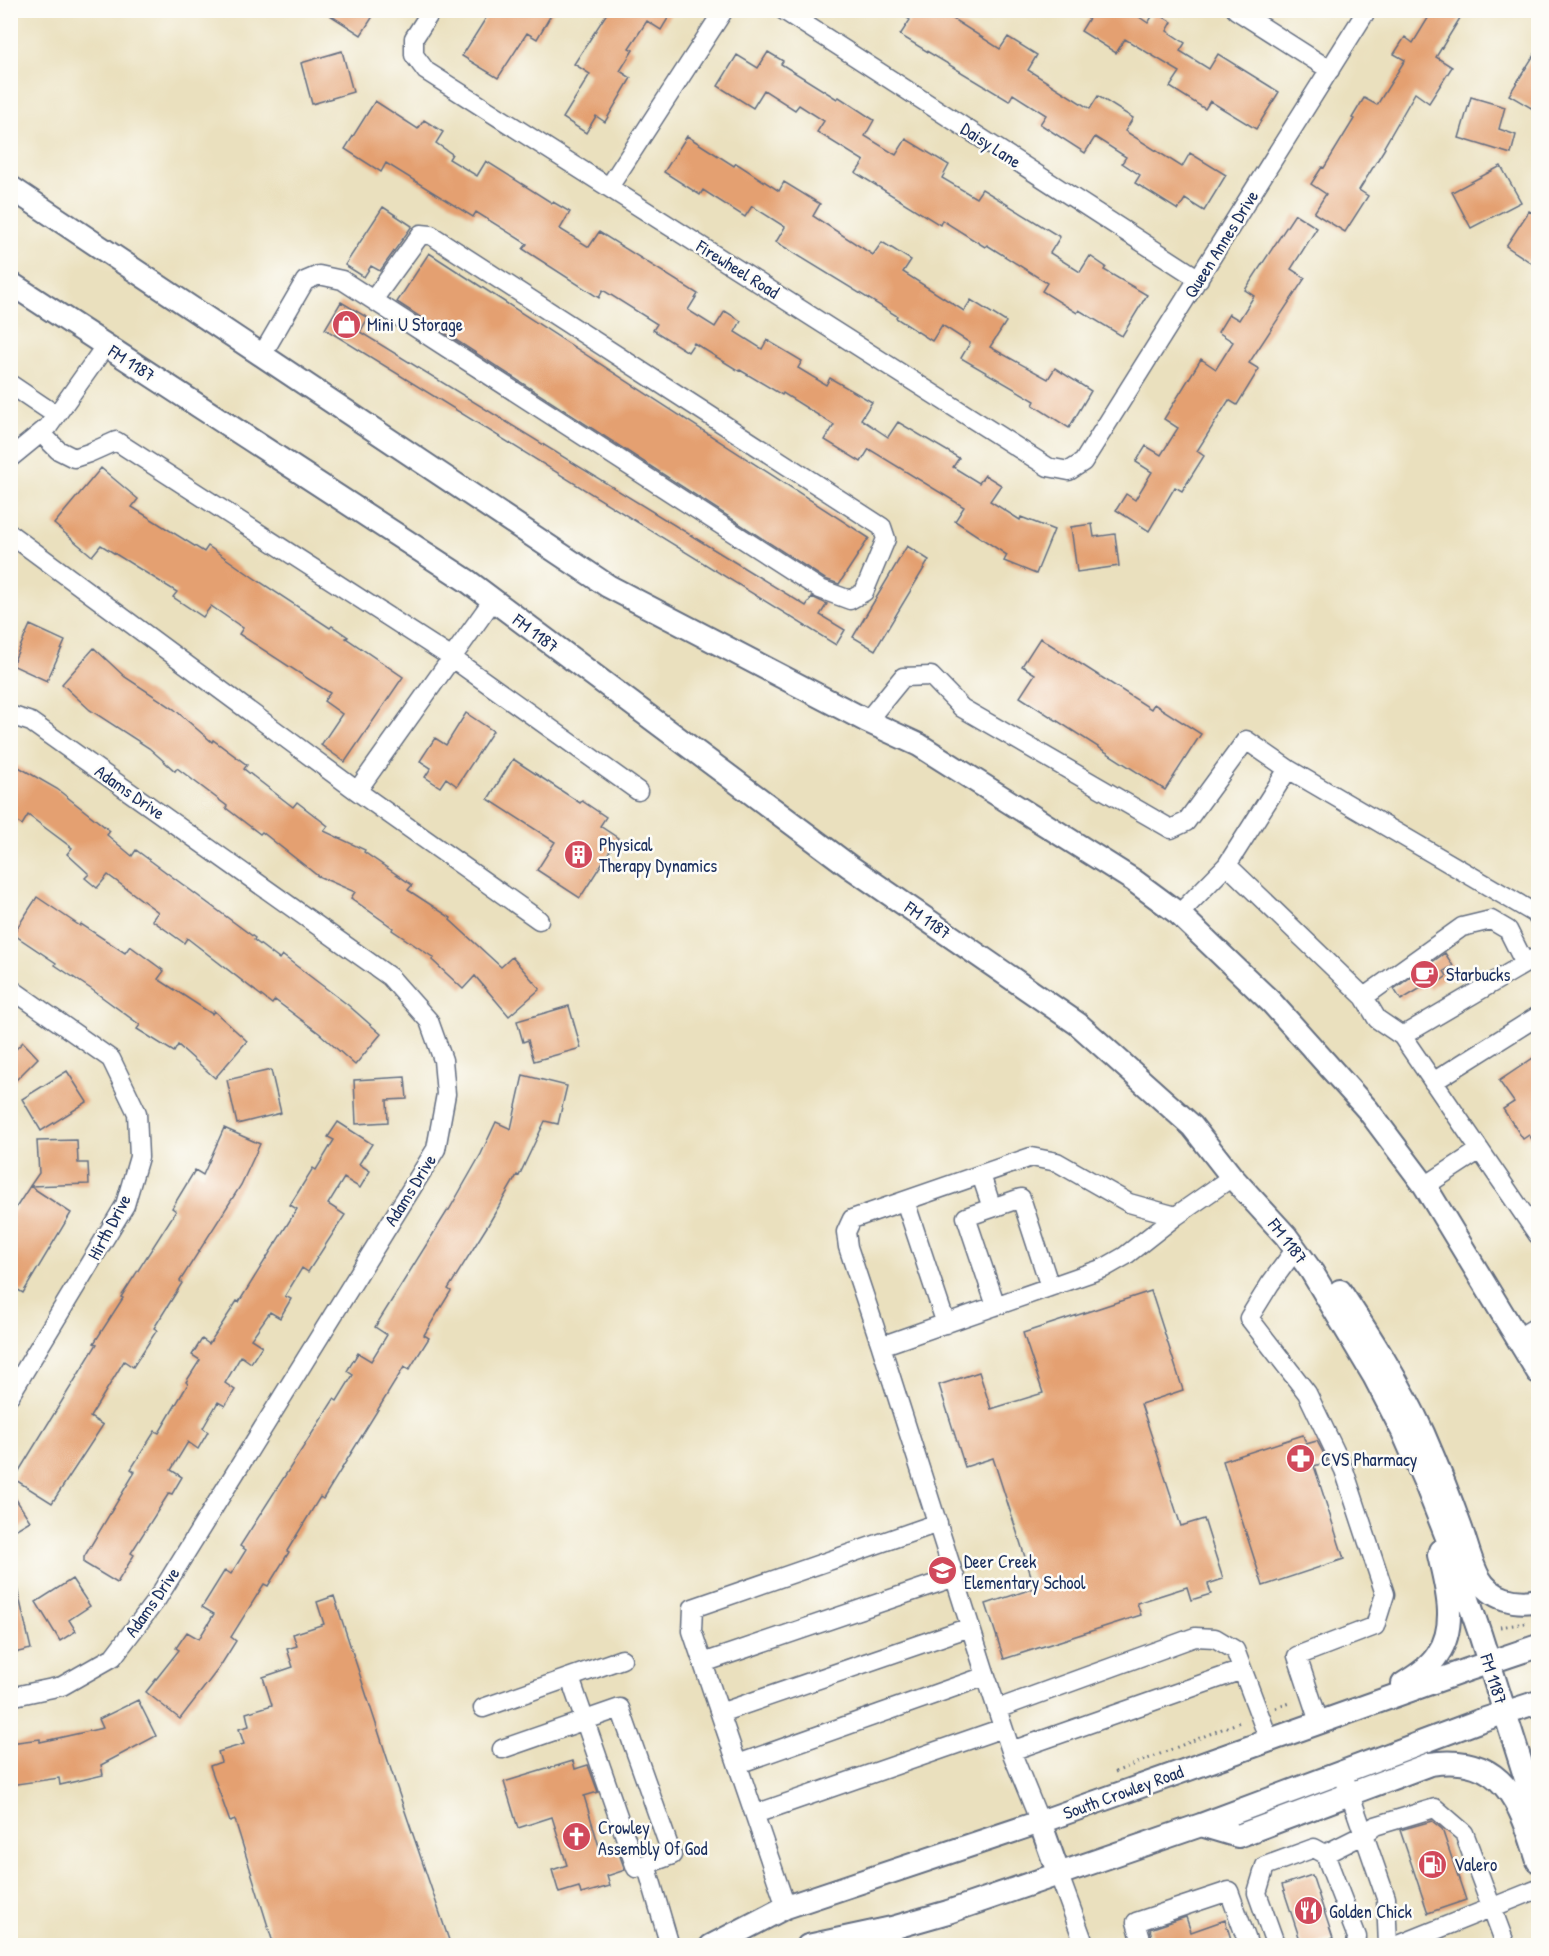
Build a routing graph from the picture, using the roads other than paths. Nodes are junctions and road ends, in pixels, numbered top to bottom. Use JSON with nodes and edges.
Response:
{"nodes":[{"id":1,"x":432,"y":10,"type":"edge"},
{"id":2,"x":724,"y":10,"type":"edge"},
{"id":3,"x":783,"y":10,"type":"edge"},
{"id":4,"x":1236,"y":10,"type":"edge"},
{"id":5,"x":1367,"y":10,"type":"edge"},
{"id":6,"x":1330,"y":70,"type":"junction"},
{"id":7,"x":10,"y":187,"type":"edge"},
{"id":8,"x":609,"y":188,"type":"junction"},
{"id":9,"x":1199,"y":279,"type":"junction"},
{"id":10,"x":10,"y":283,"type":"edge"},
{"id":11,"x":373,"y":300,"type":"junction"},
{"id":12,"x":106,"y":345,"type":"junction"},
{"id":13,"x":262,"y":355,"type":"junction"},
{"id":14,"x":10,"y":384,"type":"edge"},
{"id":15,"x":56,"y":415,"type":"junction"},
{"id":16,"x":41,"y":433,"type":"junction"},
{"id":17,"x":10,"y":458,"type":"edge"},
{"id":18,"x":1069,"y":471,"type":"joint"},
{"id":19,"x":10,"y":534,"type":"edge"},
{"id":20,"x":493,"y":600,"type":"junction"},
{"id":21,"x":452,"y":658,"type":"junction"},
{"id":22,"x":10,"y":715,"type":"edge"},
{"id":23,"x":867,"y":722,"type":"junction"},
{"id":24,"x":1288,"y":769,"type":"junction"},
{"id":25,"x":357,"y":791,"type":"junction"},
{"id":26,"x":638,"y":791,"type":"dead end"},
{"id":27,"x":1227,"y":865,"type":"junction"},
{"id":28,"x":1179,"y":914,"type":"junction"},
{"id":29,"x":1539,"y":918,"type":"edge"},
{"id":30,"x":539,"y":920,"type":"dead end"},
{"id":31,"x":1532,"y":960,"type":"edge"},
{"id":32,"x":10,"y":988,"type":"edge"},
{"id":33,"x":1364,"y":997,"type":"junction"},
{"id":34,"x":1539,"y":1016,"type":"edge"},
{"id":35,"x":1402,"y":1036,"type":"junction"},
{"id":36,"x":1433,"y":1082,"type":"junction"},
{"id":37,"x":1480,"y":1150,"type":"junction"},
{"id":38,"x":981,"y":1175,"type":"junction"},
{"id":39,"x":1232,"y":1177,"type":"junction"},
{"id":40,"x":1425,"y":1186,"type":"junction"},
{"id":41,"x":905,"y":1201,"type":"junction"},
{"id":42,"x":992,"y":1208,"type":"junction"},
{"id":43,"x":1532,"y":1211,"type":"edge"},
{"id":44,"x":1176,"y":1216,"type":"junction"},
{"id":45,"x":1539,"y":1235,"type":"edge"},
{"id":46,"x":1290,"y":1243,"type":"junction"},
{"id":47,"x":1050,"y":1287,"type":"junction"},
{"id":48,"x":996,"y":1306,"type":"junction"},
{"id":49,"x":946,"y":1324,"type":"junction"},
{"id":50,"x":1539,"y":1326,"type":"edge"},
{"id":51,"x":1518,"y":1338,"type":"junction"},
{"id":52,"x":881,"y":1346,"type":"junction"},
{"id":53,"x":1538,"y":1369,"type":"edge"},
{"id":54,"x":10,"y":1395,"type":"edge"},
{"id":55,"x":938,"y":1523,"type":"junction"},
{"id":56,"x":1446,"y":1535,"type":"junction"},
{"id":57,"x":955,"y":1577,"type":"junction"},
{"id":58,"x":1539,"y":1600,"type":"edge"},
{"id":59,"x":970,"y":1627,"type":"junction"},
{"id":60,"x":1539,"y":1646,"type":"edge"},
{"id":61,"x":622,"y":1659,"type":"dead end"},
{"id":62,"x":1489,"y":1662,"type":"junction"},
{"id":63,"x":703,"y":1663,"type":"junction"},
{"id":64,"x":1242,"y":1670,"type":"junction"},
{"id":65,"x":986,"y":1676,"type":"junction"},
{"id":66,"x":570,"y":1678,"type":"junction"},
{"id":67,"x":10,"y":1697,"type":"edge"},
{"id":68,"x":1378,"y":1701,"type":"junction"},
{"id":69,"x":1539,"y":1702,"type":"edge"},
{"id":70,"x":483,"y":1708,"type":"dead end"},
{"id":71,"x":997,"y":1709,"type":"junction"},
{"id":72,"x":720,"y":1713,"type":"junction"},
{"id":73,"x":1505,"y":1713,"type":"junction"},
{"id":74,"x":585,"y":1720,"type":"junction"},
{"id":75,"x":1319,"y":1722,"type":"junction"},
{"id":76,"x":1003,"y":1728,"type":"junction"},
{"id":77,"x":1269,"y":1740,"type":"junction"},
{"id":78,"x":502,"y":1749,"type":"dead end"},
{"id":79,"x":1011,"y":1751,"type":"junction"},
{"id":80,"x":738,"y":1764,"type":"junction"},
{"id":81,"x":1539,"y":1771,"type":"edge"},
{"id":82,"x":1342,"y":1772,"type":"junction"},
{"id":83,"x":1350,"y":1795,"type":"junction"},
{"id":84,"x":755,"y":1814,"type":"junction"},
{"id":85,"x":1539,"y":1815,"type":"edge"},
{"id":86,"x":1040,"y":1822,"type":"junction"},
{"id":87,"x":1201,"y":1825,"type":"junction"},
{"id":88,"x":1365,"y":1833,"type":"junction"},
{"id":89,"x":1326,"y":1854,"type":"junction"},
{"id":90,"x":1539,"y":1861,"type":"edge"},
{"id":91,"x":646,"y":1864,"type":"junction"},
{"id":92,"x":1059,"y":1875,"type":"junction"},
{"id":93,"x":1539,"y":1889,"type":"edge"},
{"id":94,"x":786,"y":1906,"type":"junction"},
{"id":95,"x":1492,"y":1907,"type":"junction"},
{"id":96,"x":1399,"y":1944,"type":"edge"},
{"id":97,"x":670,"y":1946,"type":"edge"},
{"id":98,"x":711,"y":1946,"type":"edge"},
{"id":99,"x":808,"y":1946,"type":"edge"},
{"id":100,"x":1086,"y":1946,"type":"edge"},
{"id":101,"x":1143,"y":1946,"type":"edge"},
{"id":102,"x":1249,"y":1946,"type":"edge"},
{"id":103,"x":1276,"y":1946,"type":"edge"},
{"id":104,"x":1356,"y":1946,"type":"edge"},
{"id":105,"x":1506,"y":1946,"type":"edge"}],
"edges":[{"from":1,"to":8,"type":"street","name":"Firewheel Road"},
{"from":2,"to":8,"type":"street"},
{"from":3,"to":9,"type":"street","name":"Daisy Lane"},
{"from":4,"to":6,"type":"street"},
{"from":5,"to":6,"type":"street","name":"Queen Annes Drive"},
{"from":6,"to":9,"type":"street","name":"Queen Annes Drive"},
{"from":7,"to":13,"type":"main road"},
{"from":8,"to":18,"type":"street","name":"Firewheel Road"},
{"from":9,"to":18,"type":"street","name":"Queen Annes Drive"},
{"from":10,"to":12,"type":"main road","name":"FM 1187","number":"FM 1187"},
{"from":11,"to":11,"type":"street"},
{"from":11,"to":13,"type":"street"},
{"from":12,"to":15,"type":"street"},
{"from":12,"to":20,"type":"main road","name":"FM 1187","number":"FM 1187"},
{"from":13,"to":23,"type":"main road"},
{"from":14,"to":15,"type":"street"},
{"from":15,"to":16,"type":"street"},
{"from":16,"to":17,"type":"street"},
{"from":16,"to":21,"type":"street"},
{"from":19,"to":25,"type":"street"},
{"from":20,"to":21,"type":"street"},
{"from":20,"to":39,"type":"main road","name":"FM 1187","number":"FM 1187"},
{"from":21,"to":25,"type":"street"},
{"from":21,"to":26,"type":"street"},
{"from":22,"to":67,"type":"street","name":"Adams Drive"},
{"from":23,"to":24,"type":"street"},
{"from":23,"to":28,"type":"main road"},
{"from":24,"to":27,"type":"street"},
{"from":24,"to":29,"type":"street"},
{"from":25,"to":30,"type":"street"},
{"from":27,"to":28,"type":"street"},
{"from":27,"to":33,"type":"street"},
{"from":28,"to":40,"type":"main road"},
{"from":31,"to":33,"type":"street"},
{"from":31,"to":35,"type":"street"},
{"from":32,"to":54,"type":"street","name":"Hirth Drive"},
{"from":33,"to":35,"type":"street"},
{"from":34,"to":36,"type":"street"},
{"from":35,"to":36,"type":"street"},
{"from":36,"to":37,"type":"street"},
{"from":37,"to":40,"type":"street"},
{"from":37,"to":43,"type":"street"},
{"from":38,"to":41,"type":"street"},
{"from":38,"to":42,"type":"street"},
{"from":38,"to":44,"type":"street"},
{"from":39,"to":44,"type":"street"},
{"from":39,"to":46,"type":"main road","name":"FM 1187","number":"FM 1187"},
{"from":40,"to":51,"type":"main road"},
{"from":41,"to":49,"type":"street"},
{"from":41,"to":52,"type":"street"},
{"from":42,"to":47,"type":"street"},
{"from":42,"to":48,"type":"street"},
{"from":43,"to":45,"type":"street"},
{"from":44,"to":47,"type":"street"},
{"from":46,"to":56,"type":"main road","name":"FM 1187","number":"FM 1187"},
{"from":46,"to":58,"type":"main road"},
{"from":46,"to":75,"type":"street"},
{"from":47,"to":48,"type":"street"},
{"from":48,"to":49,"type":"street"},
{"from":49,"to":52,"type":"street"},
{"from":50,"to":51,"type":"street"},
{"from":51,"to":53,"type":"main road"},
{"from":52,"to":55,"type":"street"},
{"from":55,"to":57,"type":"street"},
{"from":55,"to":63,"type":"street"},
{"from":56,"to":62,"type":"main road","name":"FM 1187","number":"FM 1187"},
{"from":56,"to":68,"type":"main road"},
{"from":57,"to":59,"type":"street"},
{"from":57,"to":63,"type":"street"},
{"from":59,"to":65,"type":"street"},
{"from":59,"to":72,"type":"street"},
{"from":60,"to":62,"type":"main road","name":"South Crowley Road"},
{"from":61,"to":66,"type":"street"},
{"from":62,"to":68,"type":"main road","name":"South Crowley Road"},
{"from":62,"to":73,"type":"main road","name":"FM 1187","number":"FM 1187"},
{"from":63,"to":72,"type":"street"},
{"from":64,"to":71,"type":"street"},
{"from":64,"to":77,"type":"street"},
{"from":64,"to":79,"type":"street"},
{"from":65,"to":71,"type":"street"},
{"from":65,"to":80,"type":"street"},
{"from":66,"to":70,"type":"street"},
{"from":66,"to":74,"type":"street"},
{"from":68,"to":75,"type":"main road","name":"South Crowley Road"},
{"from":69,"to":73,"type":"main road"},
{"from":71,"to":76,"type":"street"},
{"from":72,"to":80,"type":"street"},
{"from":73,"to":82,"type":"main road"},
{"from":73,"to":85,"type":"main road","name":"FM 1187","number":"FM 1187"},
{"from":74,"to":78,"type":"street"},
{"from":74,"to":91,"type":"street"},
{"from":74,"to":91,"type":"street"},
{"from":75,"to":77,"type":"main road","name":"South Crowley Road"},
{"from":76,"to":79,"type":"street"},
{"from":76,"to":84,"type":"street"},
{"from":77,"to":86,"type":"main road","name":"South Crowley Road"},
{"from":79,"to":86,"type":"street"},
{"from":80,"to":84,"type":"street"},
{"from":81,"to":85,"type":"main road"},
{"from":82,"to":83,"type":"street"},
{"from":82,"to":87,"type":"main road"},
{"from":83,"to":87,"type":"main road"},
{"from":83,"to":88,"type":"street"},
{"from":83,"to":90,"type":"main road"},
{"from":84,"to":94,"type":"street"},
{"from":86,"to":92,"type":"main road"},
{"from":86,"to":94,"type":"main road","name":"South Crowley Road"},
{"from":87,"to":92,"type":"main road"},
{"from":88,"to":89,"type":"street"},
{"from":88,"to":95,"type":"street"},
{"from":88,"to":96,"type":"street"},
{"from":89,"to":103,"type":"street"},
{"from":89,"to":104,"type":"street"},
{"from":91,"to":97,"type":"street"},
{"from":92,"to":99,"type":"main road"},
{"from":92,"to":100,"type":"street"},
{"from":93,"to":95,"type":"street"},
{"from":94,"to":98,"type":"main road","name":"South Crowley Road"},
{"from":95,"to":96,"type":"street"},
{"from":95,"to":105,"type":"street"},
{"from":101,"to":102,"type":"street"}]}
